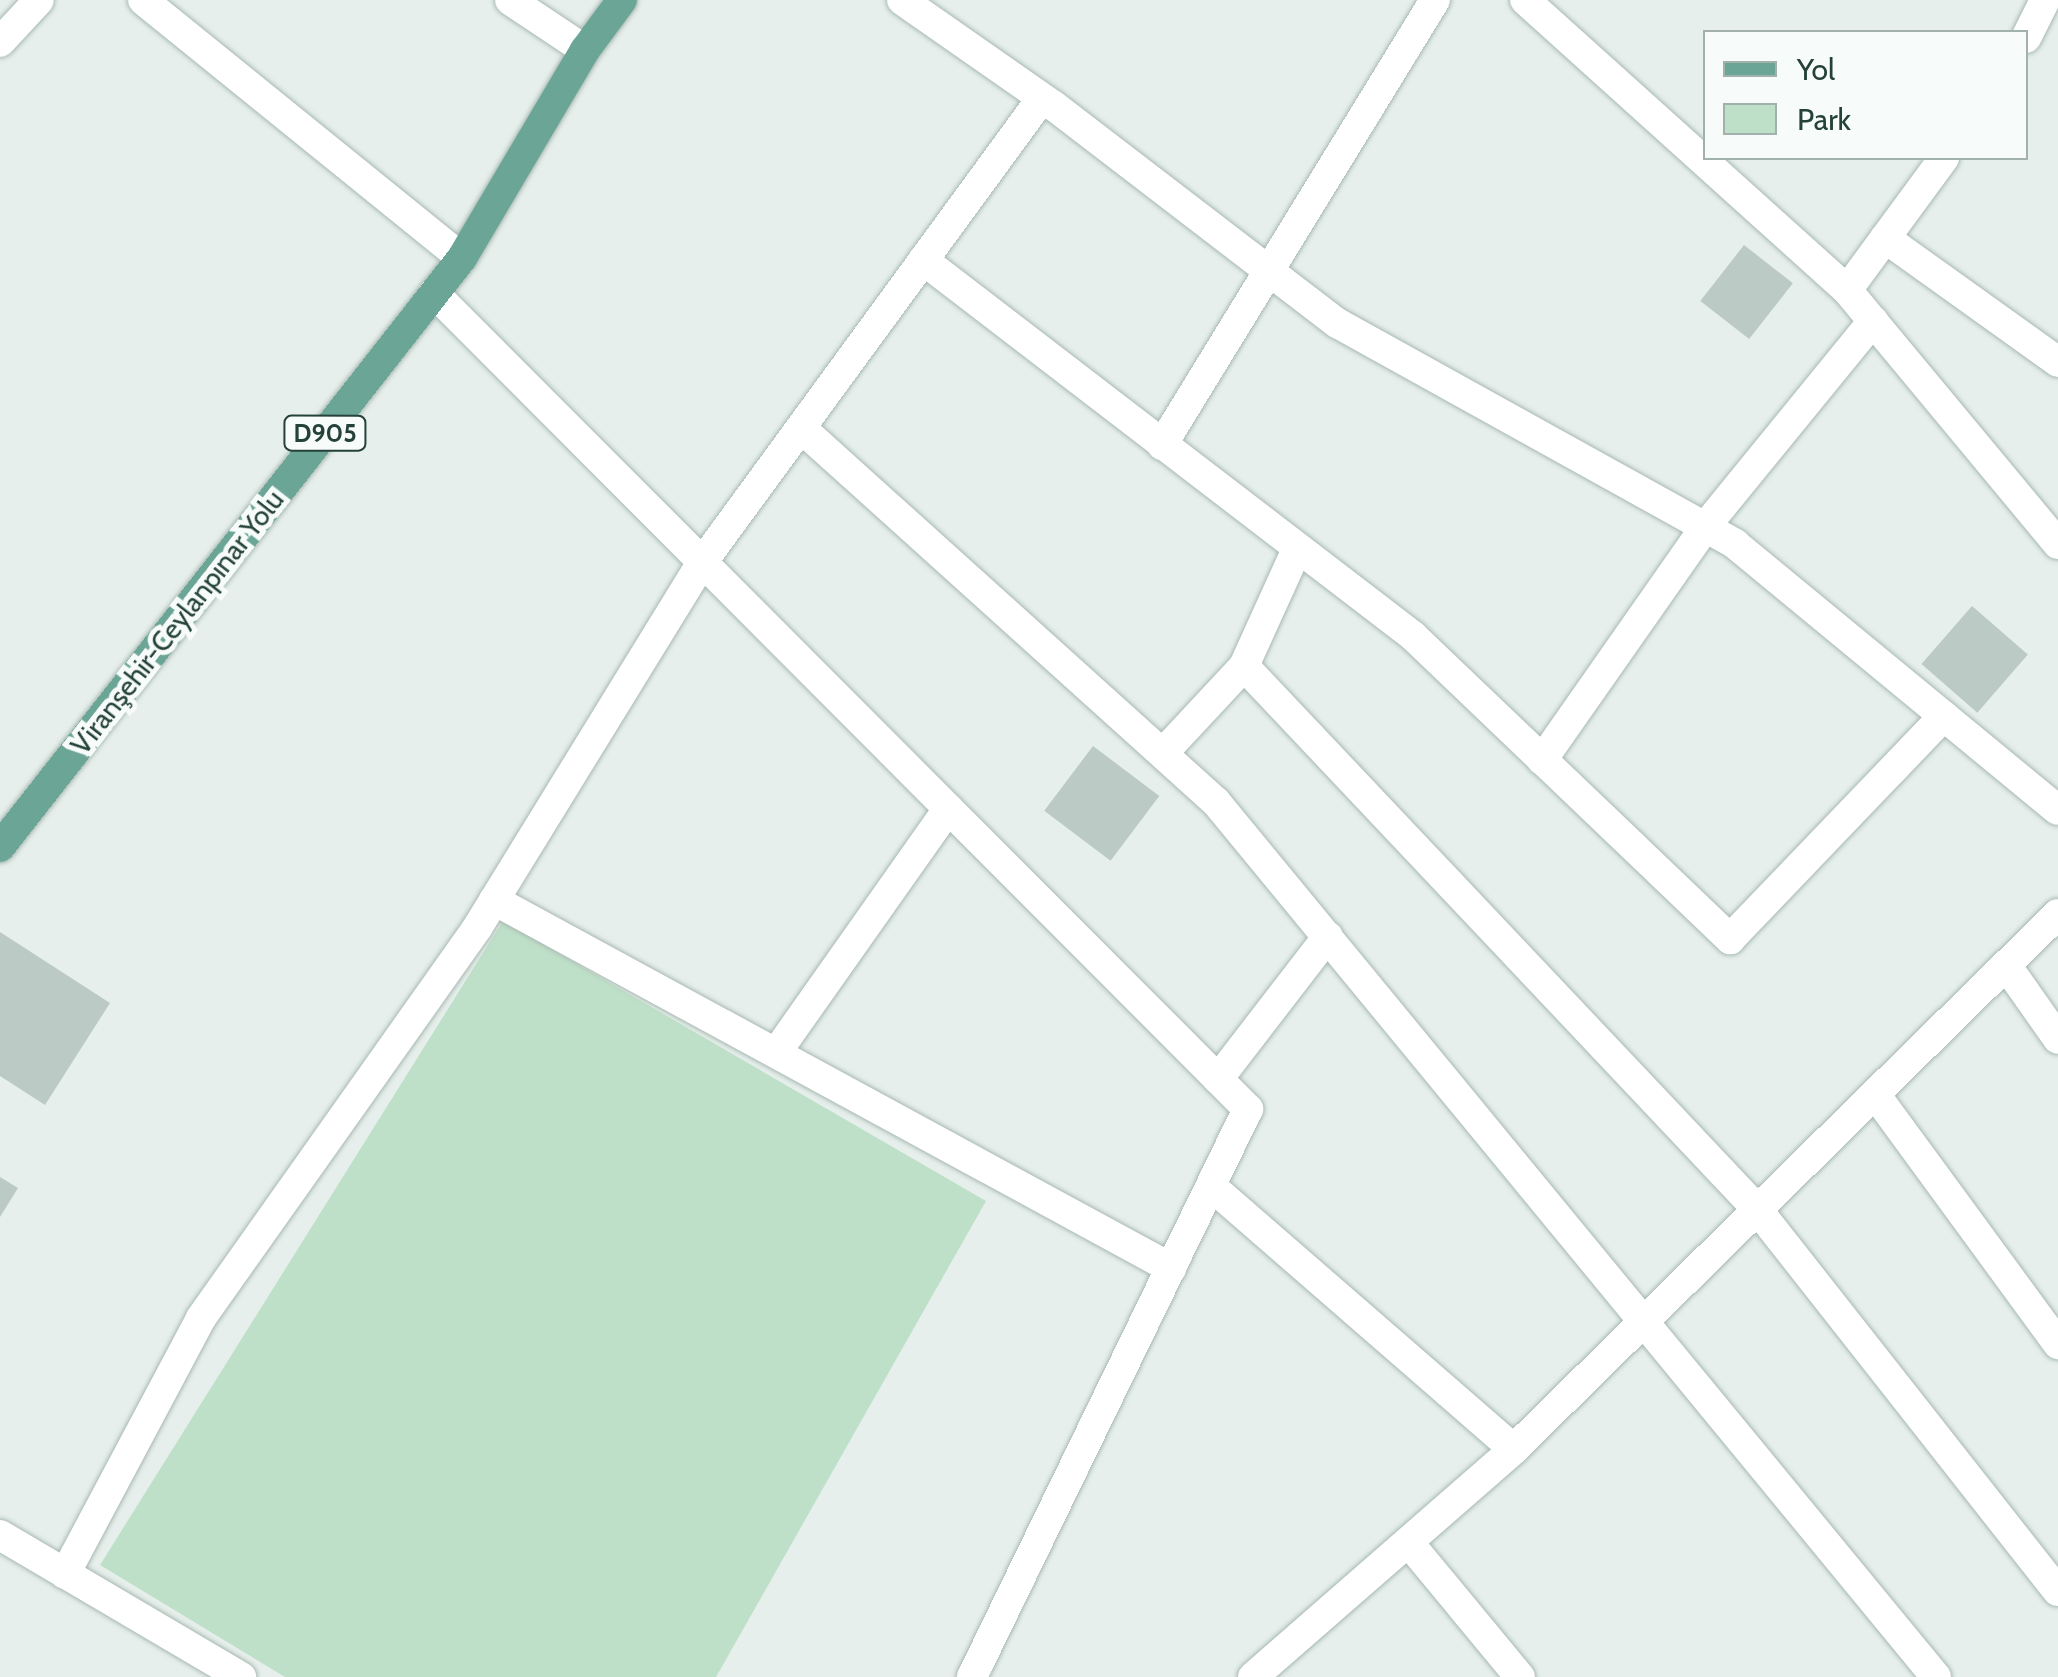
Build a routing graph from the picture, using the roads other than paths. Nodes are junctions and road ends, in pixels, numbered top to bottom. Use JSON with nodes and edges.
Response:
{"nodes":[{"id":1,"x":39,"y":0,"type":"edge"},
{"id":2,"x":143,"y":0,"type":"edge"},
{"id":3,"x":510,"y":0,"type":"edge"},
{"id":4,"x":622,"y":0,"type":"edge"},
{"id":5,"x":902,"y":0,"type":"edge"},
{"id":6,"x":1435,"y":0,"type":"edge"},
{"id":7,"x":1525,"y":0,"type":"edge"},
{"id":8,"x":0,"y":42,"type":"edge"},
{"id":9,"x":585,"y":50,"type":"junction"},
{"id":10,"x":1042,"y":98,"type":"junction"},
{"id":11,"x":1703,"y":160,"type":"edge"},
{"id":12,"x":1703,"y":160,"type":"edge"},
{"id":13,"x":1943,"y":160,"type":"edge"},
{"id":14,"x":1885,"y":238,"type":"junction"},
{"id":15,"x":462,"y":258,"type":"junction"},
{"id":16,"x":923,"y":260,"type":"junction"},
{"id":17,"x":1268,"y":270,"type":"junction"},
{"id":18,"x":1848,"y":290,"type":"junction"},
{"id":19,"x":434,"y":293,"type":"junction"},
{"id":20,"x":1873,"y":321,"type":"junction"},
{"id":21,"x":2058,"y":362,"type":"edge"},
{"id":22,"x":801,"y":428,"type":"junction"},
{"id":23,"x":1162,"y":445,"type":"junction"},
{"id":24,"x":1705,"y":527,"type":"junction"},
{"id":25,"x":2058,"y":544,"type":"edge"},
{"id":26,"x":1297,"y":549,"type":"junction"},
{"id":27,"x":701,"y":564,"type":"junction"},
{"id":28,"x":1244,"y":666,"type":"junction"},
{"id":29,"x":1944,"y":716,"type":"junction"},
{"id":30,"x":1162,"y":753,"type":"junction"},
{"id":31,"x":1542,"y":760,"type":"junction"},
{"id":32,"x":948,"y":809,"type":"junction"},
{"id":33,"x":2058,"y":810,"type":"edge"},
{"id":34,"x":0,"y":847,"type":"edge"},
{"id":35,"x":494,"y":900,"type":"junction"},
{"id":36,"x":2058,"y":914,"type":"edge"},
{"id":37,"x":1328,"y":936,"type":"junction"},
{"id":38,"x":2006,"y":965,"type":"junction"},
{"id":39,"x":2058,"y":1039,"type":"edge"},
{"id":40,"x":776,"y":1053,"type":"junction"},
{"id":41,"x":1218,"y":1079,"type":"junction"},
{"id":42,"x":1876,"y":1094,"type":"junction"},
{"id":43,"x":1211,"y":1186,"type":"junction"},
{"id":44,"x":1757,"y":1209,"type":"junction"},
{"id":45,"x":1171,"y":1268,"type":"junction"},
{"id":46,"x":1647,"y":1318,"type":"junction"},
{"id":47,"x":2058,"y":1344,"type":"edge"},
{"id":48,"x":1514,"y":1449,"type":"junction"},
{"id":49,"x":0,"y":1535,"type":"edge"},
{"id":50,"x":1410,"y":1543,"type":"junction"},
{"id":51,"x":65,"y":1574,"type":"junction"},
{"id":52,"x":2058,"y":1592,"type":"edge"},
{"id":53,"x":240,"y":1677,"type":"edge"},
{"id":54,"x":972,"y":1677,"type":"edge"},
{"id":55,"x":1253,"y":1677,"type":"edge"},
{"id":56,"x":1520,"y":1677,"type":"edge"},
{"id":57,"x":1936,"y":1677,"type":"edge"}],
"edges":[{"from":1,"to":8,"type":"street"},
{"from":2,"to":15,"type":"street"},
{"from":3,"to":9,"type":"street"},
{"from":4,"to":9,"type":"main road","name":"Viranşehir-Ceylanpınar Yolu","number":"D905"},
{"from":5,"to":10,"type":"street"},
{"from":6,"to":17,"type":"street"},
{"from":7,"to":12,"type":"street"},
{"from":9,"to":15,"type":"main road","name":"Viranşehir-Ceylanpınar Yolu","number":"D905"},
{"from":10,"to":16,"type":"street"},
{"from":10,"to":17,"type":"street"},
{"from":11,"to":18,"type":"street"},
{"from":13,"to":14,"type":"street"},
{"from":14,"to":18,"type":"street"},
{"from":14,"to":21,"type":"street"},
{"from":15,"to":19,"type":"main road","name":"Viranşehir-Ceylanpınar Yolu","number":"D905"},
{"from":16,"to":22,"type":"street"},
{"from":16,"to":23,"type":"street"},
{"from":17,"to":23,"type":"street"},
{"from":17,"to":24,"type":"street"},
{"from":18,"to":20,"type":"street"},
{"from":19,"to":27,"type":"street"},
{"from":19,"to":34,"type":"main road","name":"Viranşehir-Ceylanpınar Yolu","number":"D905"},
{"from":20,"to":24,"type":"street"},
{"from":20,"to":25,"type":"street"},
{"from":22,"to":27,"type":"street"},
{"from":22,"to":30,"type":"street"},
{"from":23,"to":26,"type":"street"},
{"from":24,"to":29,"type":"street"},
{"from":24,"to":31,"type":"street"},
{"from":26,"to":28,"type":"street"},
{"from":26,"to":31,"type":"street"},
{"from":27,"to":32,"type":"street"},
{"from":27,"to":35,"type":"street"},
{"from":28,"to":30,"type":"street"},
{"from":28,"to":44,"type":"street"},
{"from":29,"to":31,"type":"street"},
{"from":29,"to":33,"type":"street"},
{"from":30,"to":37,"type":"street"},
{"from":32,"to":40,"type":"street"},
{"from":32,"to":41,"type":"street"},
{"from":35,"to":40,"type":"street"},
{"from":35,"to":51,"type":"street"},
{"from":36,"to":38,"type":"street"},
{"from":37,"to":41,"type":"street"},
{"from":37,"to":46,"type":"street"},
{"from":38,"to":39,"type":"street"},
{"from":38,"to":42,"type":"street"},
{"from":40,"to":45,"type":"street"},
{"from":41,"to":43,"type":"street"},
{"from":42,"to":44,"type":"street"},
{"from":42,"to":47,"type":"street"},
{"from":43,"to":45,"type":"street"},
{"from":43,"to":48,"type":"street"},
{"from":44,"to":46,"type":"street"},
{"from":44,"to":52,"type":"street"},
{"from":45,"to":54,"type":"street"},
{"from":46,"to":48,"type":"street"},
{"from":46,"to":57,"type":"street"},
{"from":48,"to":50,"type":"street"},
{"from":49,"to":51,"type":"street"},
{"from":50,"to":55,"type":"street"},
{"from":50,"to":56,"type":"street"},
{"from":51,"to":53,"type":"street"}]}
